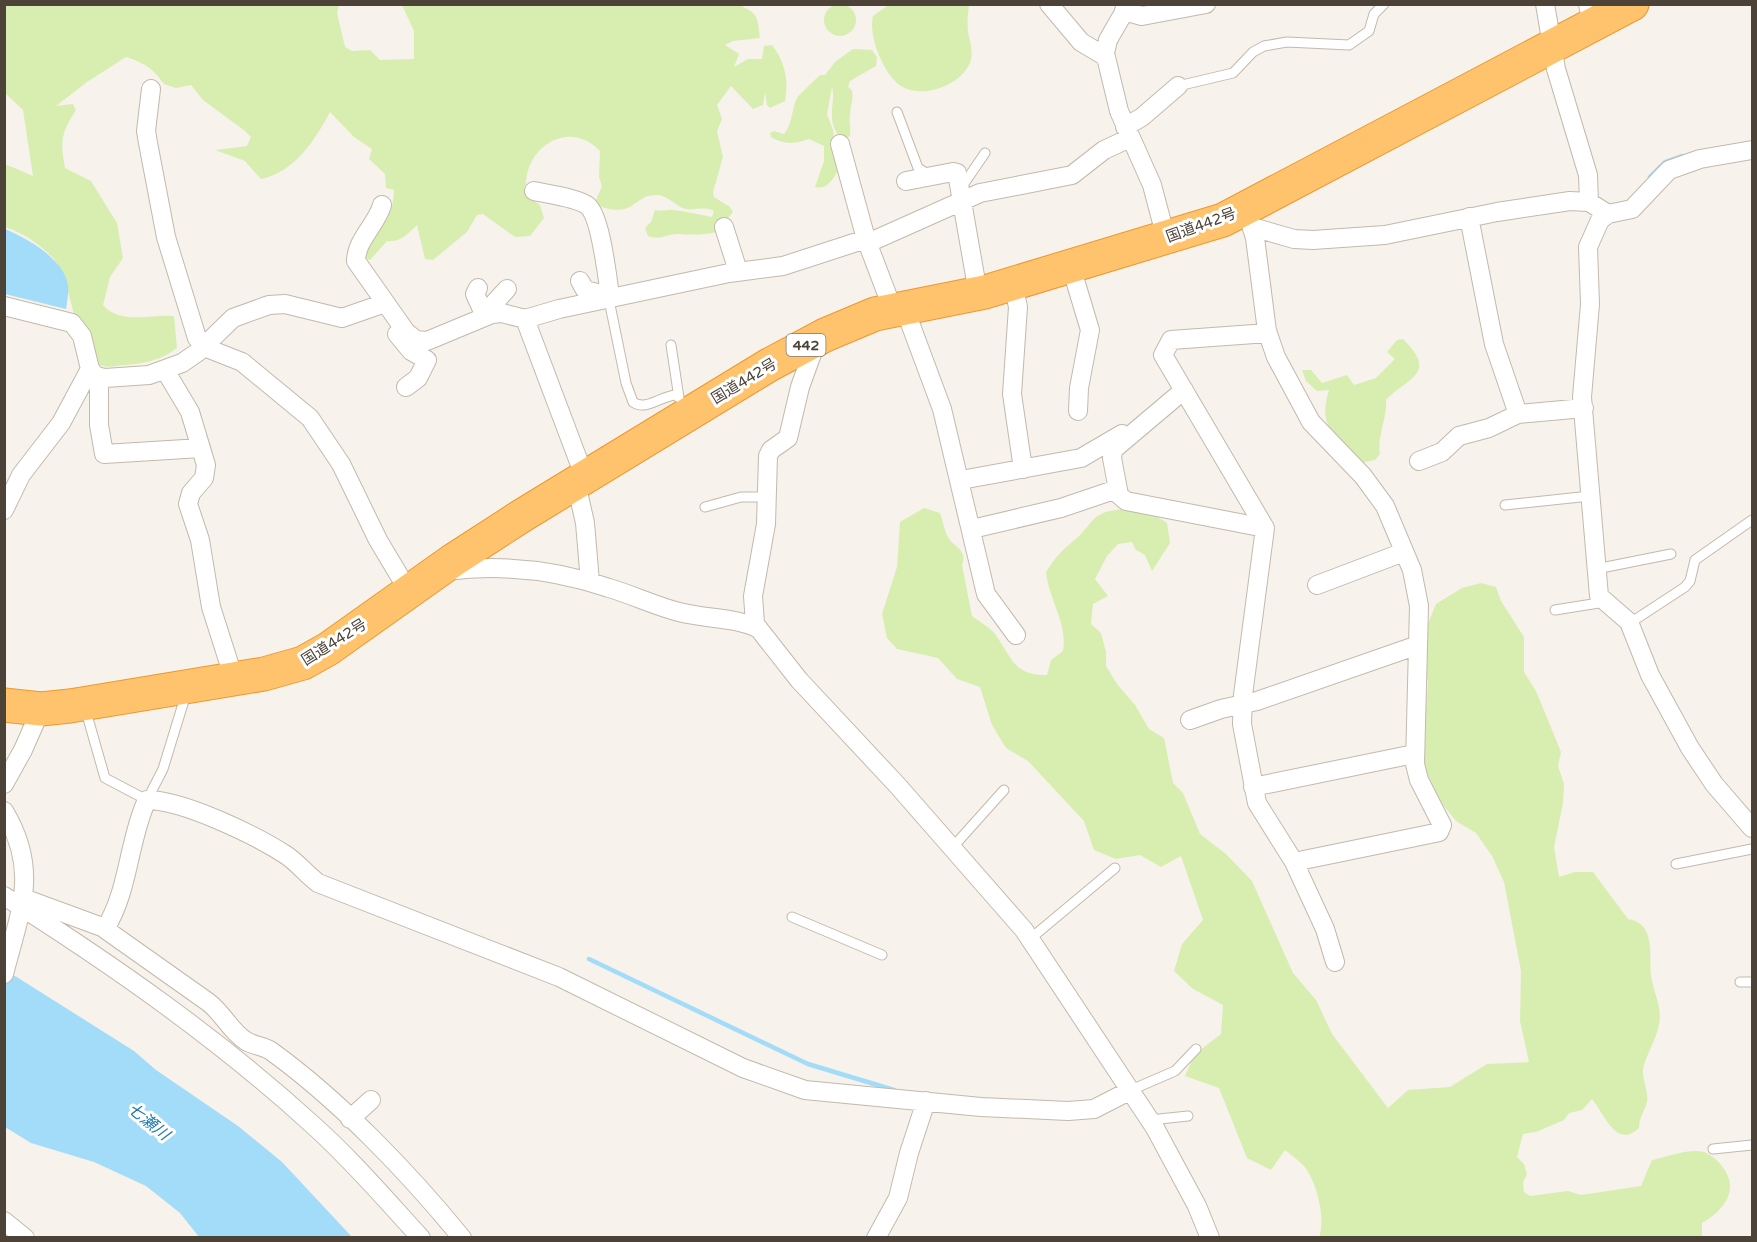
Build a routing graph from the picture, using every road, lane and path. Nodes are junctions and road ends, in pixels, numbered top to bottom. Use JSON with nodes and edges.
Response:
{"nodes":[{"id":1,"x":1049,"y":4,"type":"edge"},
{"id":2,"x":1206,"y":4,"type":"edge"},
{"id":3,"x":1384,"y":4,"type":"edge"},
{"id":4,"x":1545,"y":4,"type":"edge"},
{"id":5,"x":1632,"y":4,"type":"edge"},
{"id":6,"x":1125,"y":8,"type":"edge"},
{"id":7,"x":1590,"y":15,"type":"edge"},
{"id":8,"x":1552,"y":47,"type":"junction"},
{"id":9,"x":1106,"y":57,"type":"junction"},
{"id":10,"x":1178,"y":86,"type":"joint"},
{"id":11,"x":151,"y":89,"type":"dead end"},
{"id":12,"x":897,"y":111,"type":"dead end"},
{"id":13,"x":1128,"y":132,"type":"junction"},
{"id":14,"x":840,"y":144,"type":"dead end"},
{"id":15,"x":1752,"y":150,"type":"edge"},
{"id":16,"x":984,"y":153,"type":"dead end"},
{"id":17,"x":937,"y":175,"type":"junction"},
{"id":18,"x":906,"y":181,"type":"dead end"},
{"id":19,"x":534,"y":191,"type":"dead end"},
{"id":20,"x":962,"y":195,"type":"junction"},
{"id":21,"x":1589,"y":202,"type":"junction"},
{"id":22,"x":382,"y":205,"type":"dead end"},
{"id":23,"x":1608,"y":214,"type":"junction"},
{"id":24,"x":1469,"y":217,"type":"junction"},
{"id":25,"x":1249,"y":218,"type":"junction"},
{"id":26,"x":724,"y":227,"type":"dead end"},
{"id":27,"x":1166,"y":238,"type":"junction"},
{"id":28,"x":867,"y":241,"type":"junction"},
{"id":29,"x":1071,"y":267,"type":"junction"},
{"id":30,"x":738,"y":271,"type":"junction"},
{"id":31,"x":580,"y":281,"type":"dead end"},
{"id":32,"x":1013,"y":284,"type":"junction"},
{"id":33,"x":478,"y":288,"type":"dead end"},
{"id":34,"x":507,"y":289,"type":"dead end"},
{"id":35,"x":978,"y":293,"type":"junction"},
{"id":36,"x":612,"y":298,"type":"junction"},
{"id":37,"x":385,"y":303,"type":"junction"},
{"id":38,"x":4,"y":306,"type":"edge"},
{"id":39,"x":899,"y":308,"type":"junction"},
{"id":40,"x":485,"y":314,"type":"junction"},
{"id":41,"x":525,"y":320,"type":"junction"},
{"id":42,"x":398,"y":321,"type":"junction"},
{"id":43,"x":1268,"y":333,"type":"junction"},
{"id":44,"x":818,"y":339,"type":"junction"},
{"id":45,"x":671,"y":345,"type":"dead end"},
{"id":46,"x":203,"y":346,"type":"junction"},
{"id":47,"x":165,"y":370,"type":"junction"},
{"id":48,"x":94,"y":373,"type":"junction"},
{"id":49,"x":406,"y":387,"type":"dead end"},
{"id":50,"x":1184,"y":390,"type":"junction"},
{"id":51,"x":683,"y":405,"type":"junction"},
{"id":52,"x":1584,"y":408,"type":"junction"},
{"id":53,"x":1078,"y":411,"type":"dead end"},
{"id":54,"x":1518,"y":414,"type":"junction"},
{"id":55,"x":1131,"y":433,"type":"junction"},
{"id":56,"x":201,"y":448,"type":"junction"},
{"id":57,"x":1419,"y":461,"type":"dead end"},
{"id":58,"x":1023,"y":469,"type":"junction"},
{"id":59,"x":961,"y":480,"type":"junction"},
{"id":60,"x":580,"y":481,"type":"junction"},
{"id":61,"x":1118,"y":489,"type":"junction"},
{"id":62,"x":1590,"y":496,"type":"junction"},
{"id":63,"x":768,"y":497,"type":"junction"},
{"id":64,"x":1505,"y":505,"type":"dead end"},
{"id":65,"x":705,"y":507,"type":"dead end"},
{"id":66,"x":4,"y":510,"type":"edge"},
{"id":67,"x":1752,"y":520,"type":"edge"},
{"id":68,"x":1265,"y":528,"type":"junction"},
{"id":69,"x":972,"y":529,"type":"junction"},
{"id":70,"x":1404,"y":552,"type":"junction"},
{"id":71,"x":1671,"y":554,"type":"dead end"},
{"id":72,"x":1596,"y":569,"type":"junction"},
{"id":73,"x":435,"y":572,"type":"junction"},
{"id":74,"x":590,"y":582,"type":"junction"},
{"id":75,"x":1317,"y":585,"type":"dead end"},
{"id":76,"x":409,"y":591,"type":"junction"},
{"id":77,"x":1605,"y":603,"type":"junction"},
{"id":78,"x":1555,"y":609,"type":"dead end"},
{"id":79,"x":1630,"y":623,"type":"junction"},
{"id":80,"x":759,"y":629,"type":"junction"},
{"id":81,"x":1016,"y":635,"type":"dead end"},
{"id":82,"x":1418,"y":645,"type":"junction"},
{"id":83,"x":234,"y":679,"type":"junction"},
{"id":84,"x":188,"y":686,"type":"junction"},
{"id":85,"x":84,"y":704,"type":"junction"},
{"id":86,"x":1242,"y":704,"type":"junction"},
{"id":87,"x":4,"y":705,"type":"edge"},
{"id":88,"x":40,"y":709,"type":"junction"},
{"id":89,"x":1190,"y":720,"type":"dead end"},
{"id":90,"x":1414,"y":754,"type":"junction"},
{"id":91,"x":4,"y":784,"type":"edge"},
{"id":92,"x":1253,"y":787,"type":"junction"},
{"id":93,"x":1004,"y":790,"type":"dead end"},
{"id":94,"x":147,"y":800,"type":"junction"},
{"id":95,"x":4,"y":811,"type":"edge"},
{"id":96,"x":1752,"y":828,"type":"edge"},
{"id":97,"x":952,"y":848,"type":"junction"},
{"id":98,"x":1752,"y":849,"type":"edge"},
{"id":99,"x":1293,"y":862,"type":"junction"},
{"id":100,"x":1676,"y":864,"type":"dead end"},
{"id":101,"x":1115,"y":868,"type":"dead end"},
{"id":102,"x":4,"y":896,"type":"edge"},
{"id":103,"x":21,"y":906,"type":"junction"},
{"id":104,"x":792,"y":917,"type":"dead end"},
{"id":105,"x":105,"y":929,"type":"junction"},
{"id":106,"x":1030,"y":939,"type":"junction"},
{"id":107,"x":882,"y":955,"type":"dead end"},
{"id":108,"x":1335,"y":962,"type":"dead end"},
{"id":109,"x":4,"y":974,"type":"edge"},
{"id":110,"x":1740,"y":982,"type":"dead end"},
{"id":111,"x":1752,"y":982,"type":"edge"},
{"id":112,"x":1196,"y":1049,"type":"dead end"},
{"id":113,"x":1131,"y":1090,"type":"junction"},
{"id":114,"x":371,"y":1100,"type":"dead end"},
{"id":115,"x":926,"y":1101,"type":"junction"},
{"id":116,"x":1188,"y":1116,"type":"dead end"},
{"id":117,"x":350,"y":1119,"type":"junction"},
{"id":118,"x":1150,"y":1120,"type":"junction"},
{"id":119,"x":1752,"y":1145,"type":"edge"},
{"id":120,"x":1713,"y":1149,"type":"dead end"},
{"id":121,"x":4,"y":1221,"type":"edge"},
{"id":122,"x":25,"y":1238,"type":"edge"},
{"id":123,"x":421,"y":1238,"type":"edge"},
{"id":124,"x":462,"y":1238,"type":"edge"},
{"id":125,"x":876,"y":1238,"type":"edge"},
{"id":126,"x":1209,"y":1238,"type":"edge"}],
"edges":[{"from":1,"to":9,"type":"street"},
{"from":2,"to":6,"type":"street"},
{"from":3,"to":10,"type":"lane"},
{"from":4,"to":8,"type":"street"},
{"from":5,"to":7,"type":"highway","name":"国道442号","number":"442"},
{"from":6,"to":9,"type":"street"},
{"from":7,"to":8,"type":"highway","name":"国道442号","number":"442"},
{"from":8,"to":21,"type":"street"},
{"from":8,"to":25,"type":"highway","name":"国道442号","number":"442"},
{"from":9,"to":13,"type":"street"},
{"from":10,"to":13,"type":"street"},
{"from":11,"to":46,"type":"street"},
{"from":12,"to":17,"type":"lane"},
{"from":13,"to":20,"type":"street"},
{"from":13,"to":27,"type":"street"},
{"from":14,"to":28,"type":"street"},
{"from":15,"to":23,"type":"street"},
{"from":16,"to":20,"type":"lane"},
{"from":17,"to":18,"type":"street"},
{"from":17,"to":20,"type":"street"},
{"from":19,"to":36,"type":"street"},
{"from":20,"to":28,"type":"street"},
{"from":20,"to":35,"type":"street"},
{"from":21,"to":23,"type":"street"},
{"from":21,"to":24,"type":"street"},
{"from":22,"to":37,"type":"street"},
{"from":23,"to":52,"type":"street"},
{"from":24,"to":25,"type":"street"},
{"from":24,"to":54,"type":"street"},
{"from":25,"to":27,"type":"highway","name":"国道442号","number":"442"},
{"from":25,"to":43,"type":"street"},
{"from":26,"to":30,"type":"street"},
{"from":27,"to":29,"type":"highway","name":"国道442号","number":"442"},
{"from":28,"to":30,"type":"street"},
{"from":28,"to":39,"type":"street"},
{"from":29,"to":32,"type":"highway","name":"国道442号","number":"442"},
{"from":29,"to":53,"type":"street"},
{"from":30,"to":36,"type":"street"},
{"from":31,"to":36,"type":"street"},
{"from":32,"to":35,"type":"highway","name":"国道442号","number":"442"},
{"from":32,"to":58,"type":"street"},
{"from":33,"to":40,"type":"street"},
{"from":34,"to":40,"type":"street"},
{"from":35,"to":39,"type":"highway","name":"国道442号","number":"442"},
{"from":36,"to":41,"type":"street"},
{"from":36,"to":51,"type":"lane"},
{"from":37,"to":42,"type":"street"},
{"from":37,"to":46,"type":"street"},
{"from":38,"to":48,"type":"street"},
{"from":39,"to":44,"type":"highway","name":"国道442号","number":"442"},
{"from":39,"to":59,"type":"street"},
{"from":40,"to":41,"type":"street"},
{"from":40,"to":42,"type":"street"},
{"from":41,"to":60,"type":"street"},
{"from":42,"to":49,"type":"street"},
{"from":43,"to":50,"type":"street"},
{"from":43,"to":70,"type":"street"},
{"from":44,"to":51,"type":"highway","name":"国道442号","number":"442"},
{"from":44,"to":63,"type":"street"},
{"from":45,"to":51,"type":"lane"},
{"from":46,"to":47,"type":"street"},
{"from":46,"to":76,"type":"street"},
{"from":47,"to":48,"type":"street"},
{"from":47,"to":56,"type":"street"},
{"from":48,"to":56,"type":"street"},
{"from":48,"to":66,"type":"street"},
{"from":50,"to":55,"type":"street"},
{"from":50,"to":68,"type":"street"},
{"from":51,"to":60,"type":"highway","name":"国道442号","number":"442"},
{"from":52,"to":54,"type":"street"},
{"from":52,"to":62,"type":"street"},
{"from":54,"to":57,"type":"street"},
{"from":55,"to":58,"type":"street"},
{"from":55,"to":61,"type":"street"},
{"from":56,"to":83,"type":"street"},
{"from":58,"to":59,"type":"street"},
{"from":59,"to":69,"type":"street"},
{"from":60,"to":73,"type":"highway","name":"国道442号","number":"442"},
{"from":60,"to":74,"type":"street"},
{"from":61,"to":68,"type":"street"},
{"from":61,"to":69,"type":"street"},
{"from":62,"to":64,"type":"lane"},
{"from":62,"to":72,"type":"street"},
{"from":63,"to":65,"type":"lane"},
{"from":63,"to":80,"type":"street"},
{"from":67,"to":79,"type":"lane"},
{"from":68,"to":86,"type":"street"},
{"from":69,"to":81,"type":"street"},
{"from":70,"to":75,"type":"street"},
{"from":70,"to":82,"type":"street"},
{"from":71,"to":72,"type":"lane"},
{"from":72,"to":77,"type":"street"},
{"from":73,"to":74,"type":"street"},
{"from":73,"to":76,"type":"highway","name":"国道442号","number":"442"},
{"from":74,"to":80,"type":"street"},
{"from":76,"to":83,"type":"highway","name":"国道442号","number":"442"},
{"from":77,"to":78,"type":"lane"},
{"from":77,"to":79,"type":"street"},
{"from":79,"to":96,"type":"street"},
{"from":80,"to":97,"type":"street"},
{"from":82,"to":86,"type":"street"},
{"from":82,"to":90,"type":"street"},
{"from":83,"to":84,"type":"highway","name":"国道442号","number":"442"},
{"from":84,"to":85,"type":"highway","name":"国道442号","number":"442"},
{"from":84,"to":94,"type":"lane"},
{"from":85,"to":88,"type":"highway","name":"国道442号","number":"442"},
{"from":85,"to":94,"type":"lane"},
{"from":86,"to":89,"type":"street"},
{"from":86,"to":92,"type":"street"},
{"from":87,"to":88,"type":"highway","name":"国道442号","number":"442"},
{"from":88,"to":91,"type":"street"},
{"from":90,"to":92,"type":"street"},
{"from":90,"to":99,"type":"street"},
{"from":92,"to":99,"type":"street"},
{"from":93,"to":97,"type":"lane"},
{"from":94,"to":105,"type":"street"},
{"from":94,"to":115,"type":"street"},
{"from":95,"to":103,"type":"street"},
{"from":97,"to":106,"type":"street"},
{"from":98,"to":100,"type":"lane"},
{"from":99,"to":108,"type":"street"},
{"from":101,"to":106,"type":"lane"},
{"from":102,"to":103,"type":"street"},
{"from":103,"to":105,"type":"street"},
{"from":103,"to":109,"type":"street"},
{"from":103,"to":123,"type":"street"},
{"from":104,"to":107,"type":"lane"},
{"from":105,"to":117,"type":"street"},
{"from":106,"to":113,"type":"street"},
{"from":110,"to":111,"type":"lane"},
{"from":112,"to":113,"type":"lane"},
{"from":113,"to":115,"type":"street"},
{"from":113,"to":118,"type":"street"},
{"from":114,"to":117,"type":"street"},
{"from":115,"to":125,"type":"street"},
{"from":116,"to":118,"type":"lane"},
{"from":117,"to":124,"type":"street"},
{"from":118,"to":126,"type":"street"},
{"from":119,"to":120,"type":"lane"},
{"from":121,"to":122,"type":"street"}]}
